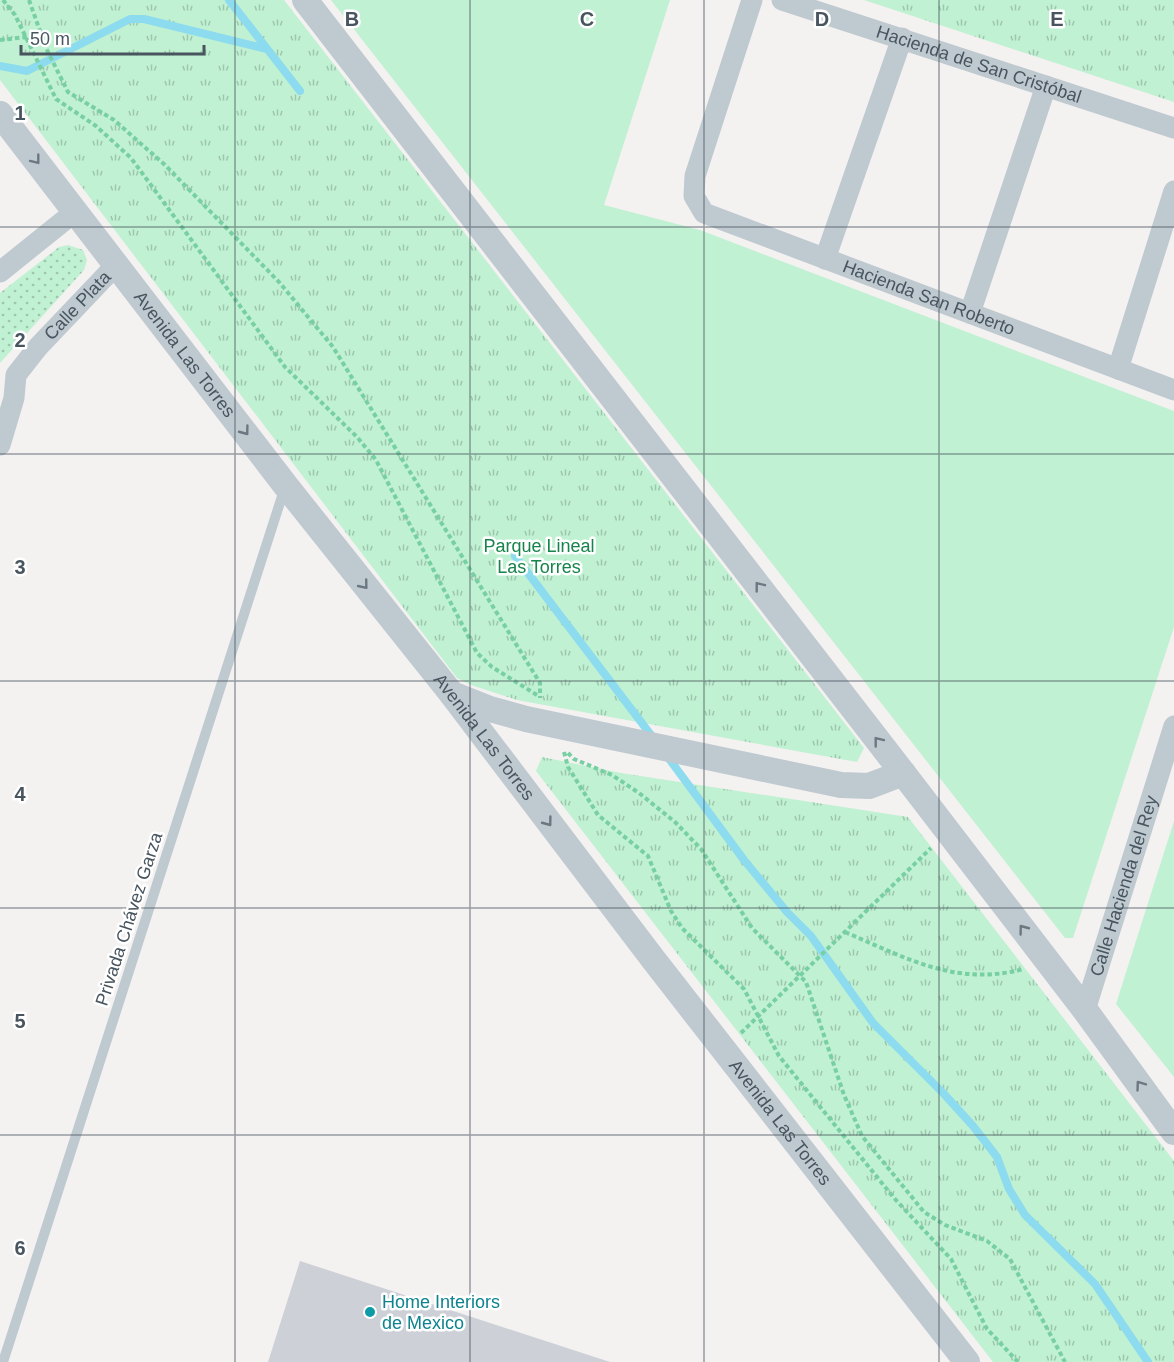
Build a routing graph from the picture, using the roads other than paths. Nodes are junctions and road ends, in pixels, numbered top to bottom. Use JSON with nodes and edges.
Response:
{"nodes":[{"id":1,"x":305,"y":0,"type":"edge"},
{"id":2,"x":752,"y":0,"type":"edge"},
{"id":3,"x":782,"y":0,"type":"edge"},
{"id":4,"x":902,"y":38,"type":"junction"},
{"id":5,"x":1046,"y":86,"type":"junction"},
{"id":6,"x":0,"y":114,"type":"edge"},
{"id":7,"x":1174,"y":128,"type":"edge"},
{"id":8,"x":1174,"y":191,"type":"edge"},
{"id":9,"x":76,"y":212,"type":"junction"},
{"id":10,"x":825,"y":259,"type":"junction"},
{"id":11,"x":117,"y":264,"type":"junction"},
{"id":12,"x":0,"y":272,"type":"edge"},
{"id":13,"x":970,"y":314,"type":"junction"},
{"id":14,"x":1118,"y":369,"type":"junction"},
{"id":15,"x":8,"y":381,"type":"edge"},
{"id":16,"x":1174,"y":390,"type":"edge"},
{"id":17,"x":0,"y":445,"type":"edge"},
{"id":18,"x":286,"y":486,"type":"junction"},
{"id":19,"x":451,"y":693,"type":"junction"},
{"id":20,"x":533,"y":708,"type":"junction"},
{"id":21,"x":1174,"y":726,"type":"edge"},
{"id":22,"x":493,"y":750,"type":"junction"},
{"id":23,"x":903,"y":773,"type":"junction"},
{"id":24,"x":1085,"y":1010,"type":"junction"},
{"id":25,"x":1174,"y":1132,"type":"edge"},
{"id":26,"x":3,"y":1362,"type":"edge"},
{"id":27,"x":967,"y":1362,"type":"edge"}],
"edges":[{"from":23,"to":1,"type":"street","one_way":true},
{"from":2,"to":10,"type":"street","name":"Hacienda San Roberto"},
{"from":3,"to":4,"type":"street","name":"Hacienda de San Cristóbal"},
{"from":4,"to":5,"type":"street","name":"Hacienda de San Cristóbal"},
{"from":4,"to":10,"type":"street"},
{"from":5,"to":7,"type":"street","name":"Hacienda de San Cristóbal"},
{"from":5,"to":13,"type":"street"},
{"from":6,"to":9,"type":"street","name":"Avenida Las Torres","one_way":true},
{"from":8,"to":14,"type":"street"},
{"from":9,"to":11,"type":"street","name":"Avenida Las Torres"},
{"from":9,"to":12,"type":"street"},
{"from":10,"to":13,"type":"street","name":"Hacienda San Roberto"},
{"from":11,"to":15,"type":"street","name":"Calle Plata"},
{"from":11,"to":18,"type":"street","name":"Avenida Las Torres","one_way":true},
{"from":13,"to":14,"type":"street","name":"Hacienda San Roberto"},
{"from":14,"to":16,"type":"street","name":"Hacienda San Roberto"},
{"from":15,"to":17,"type":"street","name":"Calle Plata"},
{"from":18,"to":19,"type":"street","name":"Avenida Las Torres","one_way":true},
{"from":18,"to":26,"type":"lane","name":"Privada Chávez Garza"},
{"from":19,"to":20,"type":"street"},
{"from":19,"to":22,"type":"street","name":"Avenida Las Torres"},
{"from":20,"to":22,"type":"street"},
{"from":20,"to":23,"type":"street"},
{"from":21,"to":24,"type":"street","name":"Calle Hacienda del Rey"},
{"from":22,"to":27,"type":"street","name":"Avenida Las Torres","one_way":true},
{"from":24,"to":23,"type":"street","one_way":true},
{"from":25,"to":24,"type":"street","one_way":true}]}
